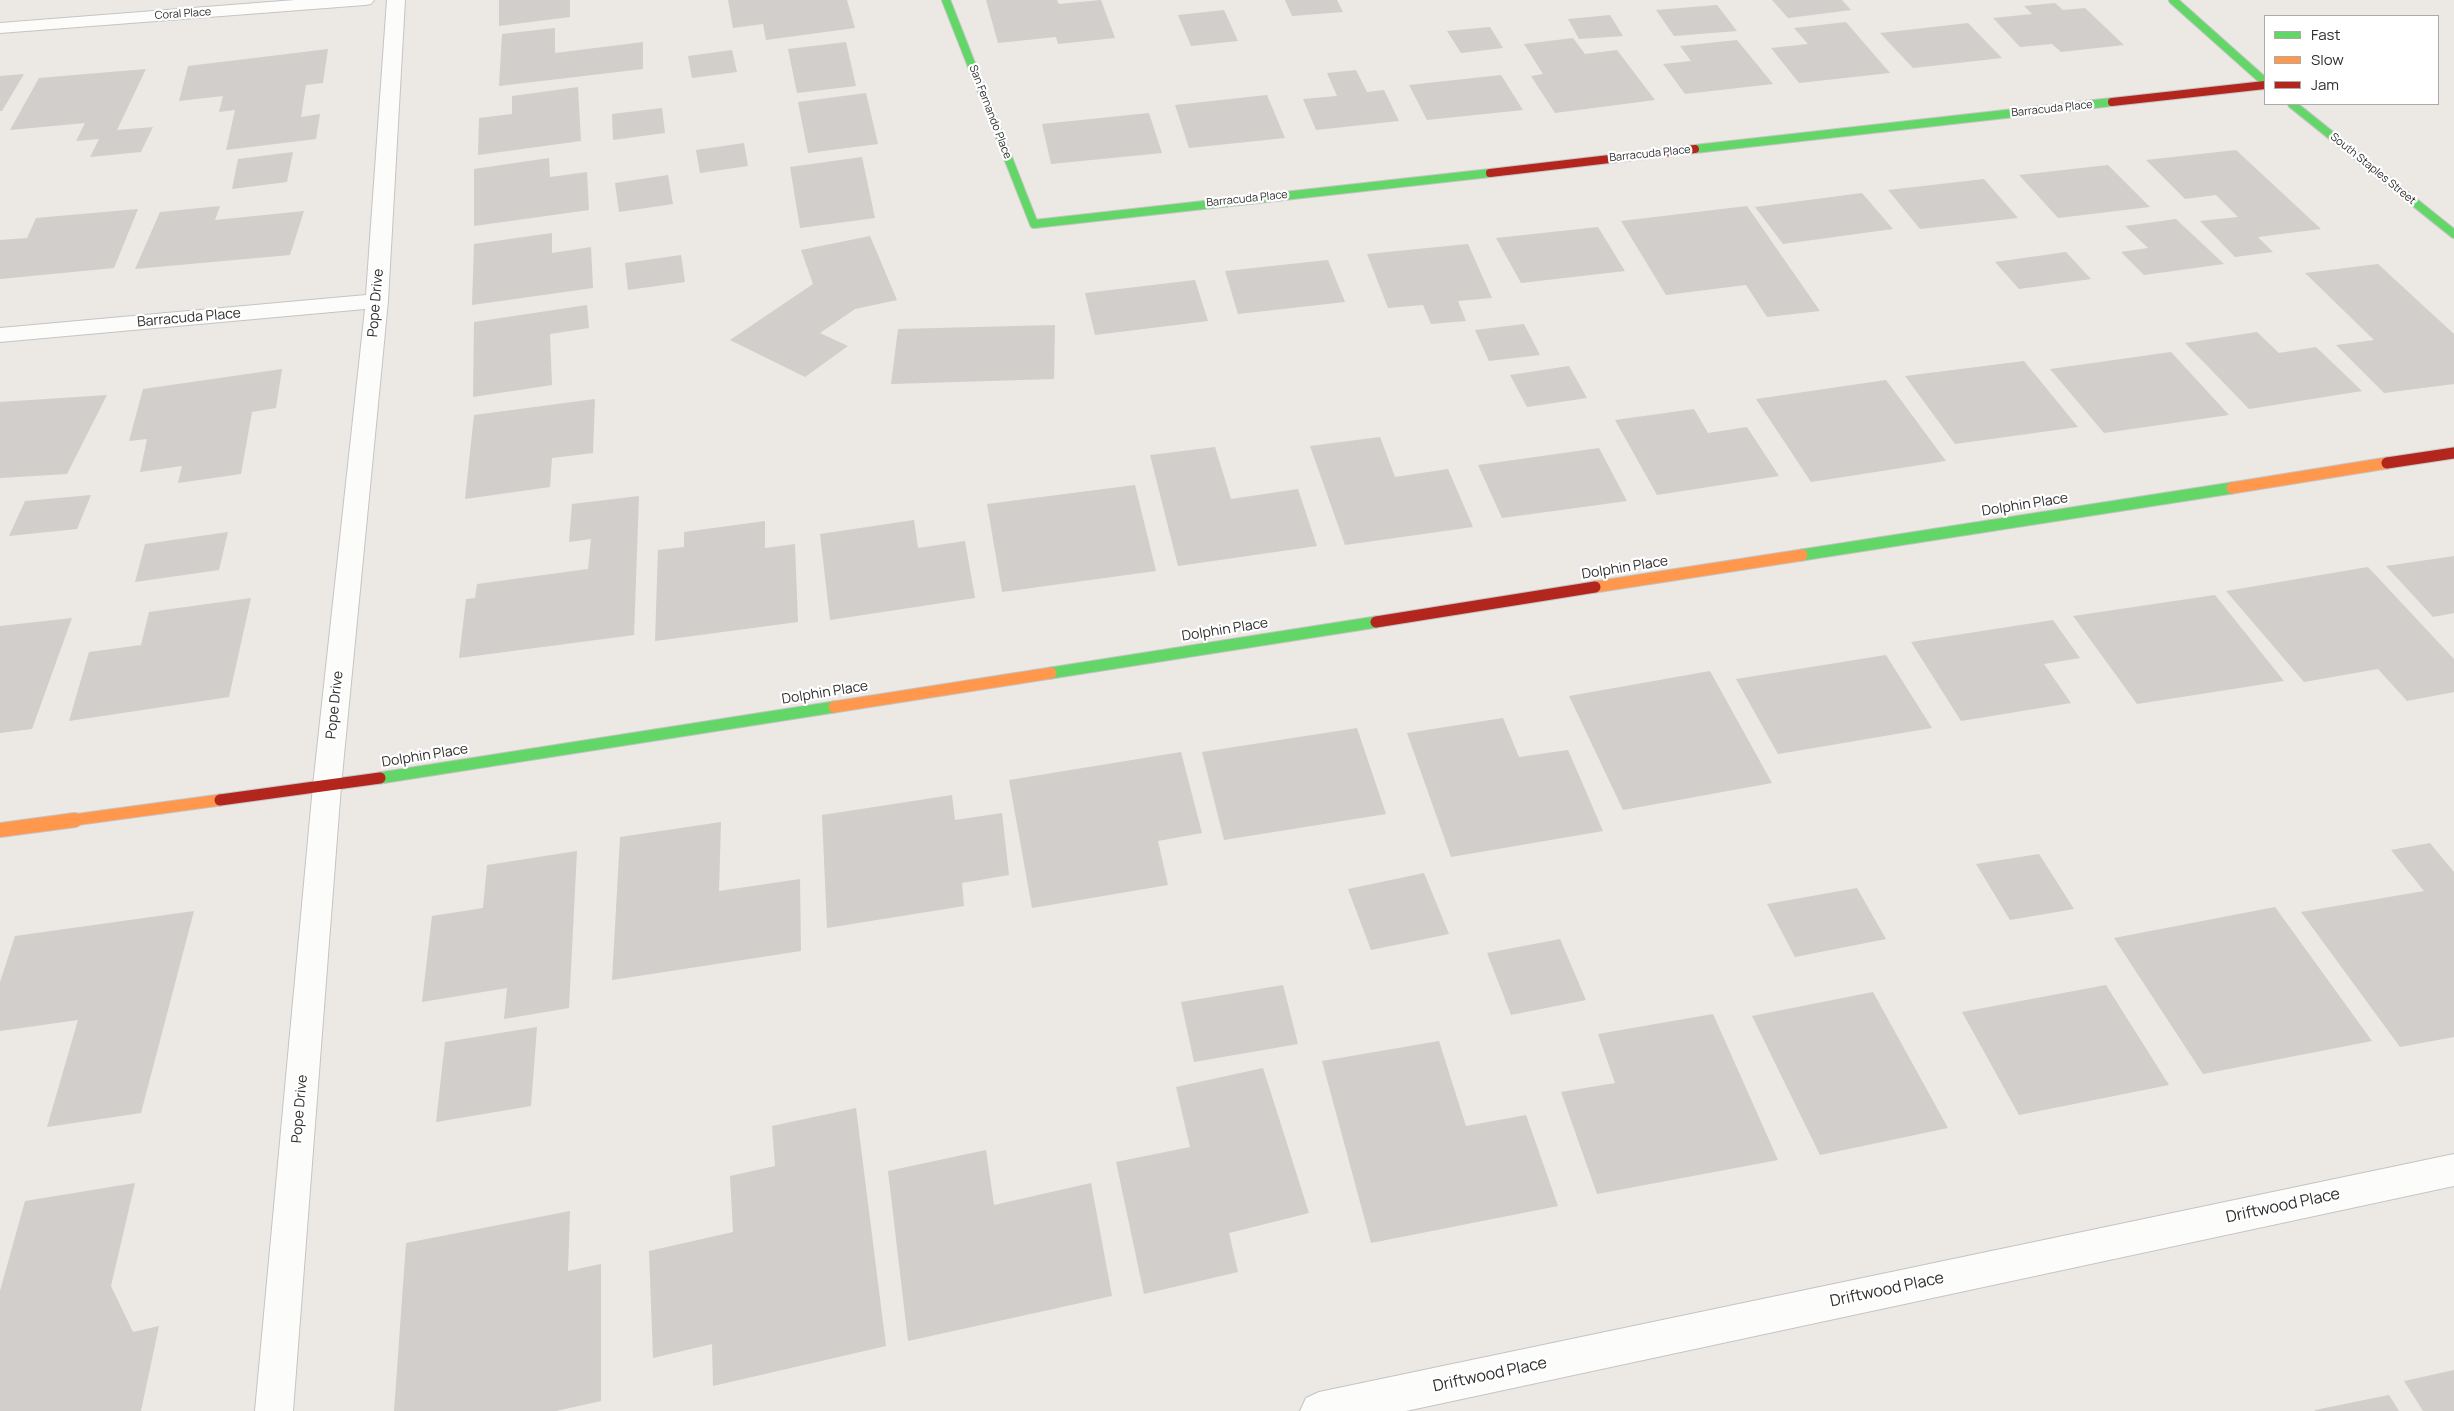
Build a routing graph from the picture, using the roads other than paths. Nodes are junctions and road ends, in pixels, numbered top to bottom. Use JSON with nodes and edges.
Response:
{"nodes":[{"id":1,"x":365,"y":0,"type":"edge"},
{"id":2,"x":396,"y":0,"type":"edge"},
{"id":3,"x":946,"y":0,"type":"edge"},
{"id":4,"x":2173,"y":0,"type":"edge"},
{"id":5,"x":0,"y":28,"type":"edge"},
{"id":6,"x":2264,"y":82,"type":"edge"},
{"id":7,"x":2264,"y":83,"type":"edge"},
{"id":8,"x":2293,"y":105,"type":"edge"},
{"id":9,"x":1034,"y":224,"type":"joint"},
{"id":10,"x":2454,"y":234,"type":"edge"},
{"id":11,"x":377,"y":301,"type":"junction"},
{"id":12,"x":0,"y":335,"type":"edge"},
{"id":13,"x":2454,"y":453,"type":"edge"},
{"id":14,"x":327,"y":786,"type":"junction"},
{"id":15,"x":0,"y":830,"type":"edge"},
{"id":16,"x":2454,"y":1170,"type":"edge"},
{"id":17,"x":274,"y":1411,"type":"edge"},
{"id":18,"x":1319,"y":1411,"type":"edge"}],
"edges":[{"from":1,"to":5,"type":"street","name":"Coral Place"},
{"from":2,"to":11,"type":"street","name":"Pope Drive"},
{"from":3,"to":9,"type":"street","name":"San Fernando Place"},
{"from":4,"to":6,"type":"street"},
{"from":7,"to":9,"type":"street","name":"Barracuda Place"},
{"from":8,"to":10,"type":"street","name":"South Staples Street"},
{"from":11,"to":12,"type":"street","name":"Barracuda Place"},
{"from":11,"to":14,"type":"street","name":"Pope Drive"},
{"from":13,"to":14,"type":"street","name":"Dolphin Place"},
{"from":14,"to":15,"type":"street","name":"Dolphin Place"},
{"from":14,"to":17,"type":"street","name":"Pope Drive"},
{"from":16,"to":18,"type":"street","name":"Driftwood Place"}]}
